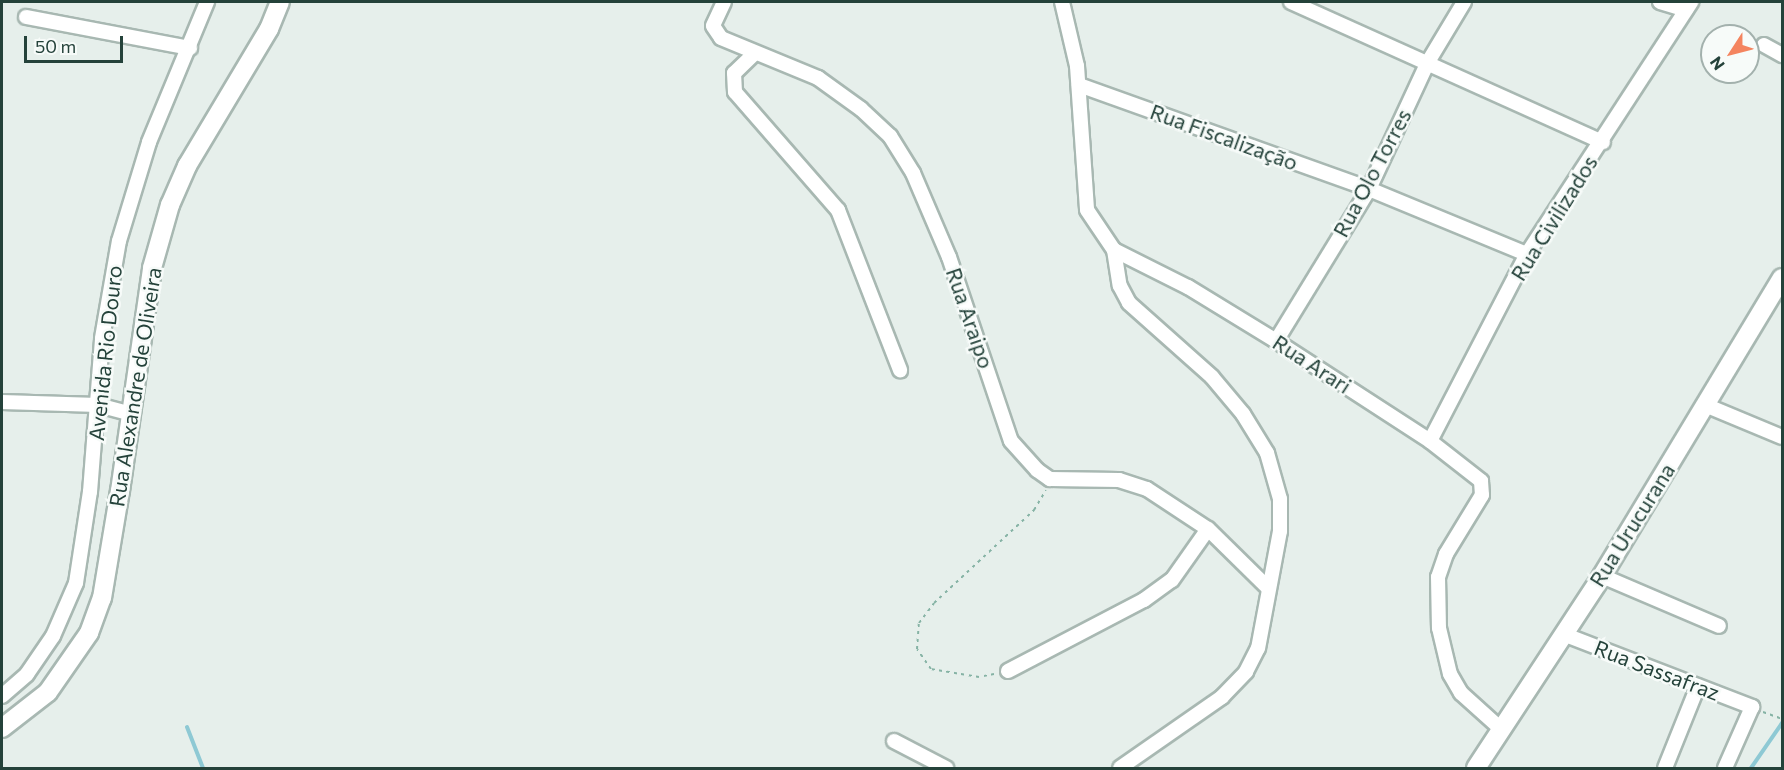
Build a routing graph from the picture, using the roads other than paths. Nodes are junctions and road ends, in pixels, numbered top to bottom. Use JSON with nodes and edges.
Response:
{"nodes":[{"id":1,"x":207,"y":2,"type":"edge"},
{"id":2,"x":280,"y":2,"type":"edge"},
{"id":3,"x":724,"y":2,"type":"edge"},
{"id":4,"x":1062,"y":2,"type":"edge"},
{"id":5,"x":1291,"y":2,"type":"edge"},
{"id":6,"x":1464,"y":2,"type":"edge"},
{"id":7,"x":1660,"y":2,"type":"edge"},
{"id":8,"x":1688,"y":6,"type":"edge"},
{"id":9,"x":26,"y":17,"type":"dead end"},
{"id":10,"x":1764,"y":45,"type":"dead end"},
{"id":11,"x":190,"y":48,"type":"junction"},
{"id":12,"x":755,"y":53,"type":"junction"},
{"id":13,"x":1782,"y":55,"type":"edge"},
{"id":14,"x":1428,"y":62,"type":"junction"},
{"id":15,"x":1079,"y":85,"type":"junction"},
{"id":16,"x":1603,"y":142,"type":"junction"},
{"id":17,"x":1369,"y":189,"type":"junction"},
{"id":18,"x":1114,"y":250,"type":"junction"},
{"id":19,"x":1527,"y":254,"type":"junction"},
{"id":20,"x":1782,"y":278,"type":"edge"},
{"id":21,"x":1276,"y":341,"type":"junction"},
{"id":22,"x":900,"y":370,"type":"dead end"},
{"id":23,"x":2,"y":402,"type":"edge"},
{"id":24,"x":98,"y":405,"type":"junction"},
{"id":25,"x":1706,"y":405,"type":"junction"},
{"id":26,"x":132,"y":414,"type":"junction"},
{"id":27,"x":1782,"y":436,"type":"edge"},
{"id":28,"x":1430,"y":441,"type":"junction"},
{"id":29,"x":1208,"y":529,"type":"junction"},
{"id":30,"x":1602,"y":576,"type":"junction"},
{"id":31,"x":1268,"y":587,"type":"junction"},
{"id":32,"x":1719,"y":626,"type":"dead end"},
{"id":33,"x":1563,"y":634,"type":"junction"},
{"id":34,"x":1008,"y":671,"type":"road end"},
{"id":35,"x":1698,"y":686,"type":"junction"},
{"id":36,"x":2,"y":696,"type":"edge"},
{"id":37,"x":2,"y":728,"type":"edge"},
{"id":38,"x":1501,"y":729,"type":"junction"},
{"id":39,"x":894,"y":741,"type":"dead end"},
{"id":40,"x":946,"y":768,"type":"edge"},
{"id":41,"x":1120,"y":768,"type":"edge"},
{"id":42,"x":1476,"y":768,"type":"edge"},
{"id":43,"x":1665,"y":768,"type":"edge"},
{"id":44,"x":1725,"y":768,"type":"edge"}],
"edges":[{"from":1,"to":11,"type":"street","name":"Avenida Rio Douro"},
{"from":2,"to":26,"type":"main road","name":"Rua Alexandre de Oliveira"},
{"from":3,"to":12,"type":"street","name":"Rua Araipo"},
{"from":4,"to":15,"type":"street","name":"Rua Arari"},
{"from":5,"to":14,"type":"street"},
{"from":6,"to":14,"type":"street","name":"Rua Olo Torres"},
{"from":7,"to":8,"type":"street"},
{"from":8,"to":16,"type":"street","name":"Rua Civilizados"},
{"from":9,"to":11,"type":"street"},
{"from":10,"to":13,"type":"street"},
{"from":11,"to":24,"type":"street","name":"Avenida Rio Douro"},
{"from":12,"to":22,"type":"street"},
{"from":12,"to":29,"type":"street","name":"Rua Araipo"},
{"from":14,"to":16,"type":"street"},
{"from":14,"to":17,"type":"street","name":"Rua Olo Torres"},
{"from":15,"to":17,"type":"street","name":"Rua Fiscalização"},
{"from":15,"to":18,"type":"street","name":"Rua Arari"},
{"from":16,"to":19,"type":"street","name":"Rua Civilizados"},
{"from":17,"to":19,"type":"street","name":"Rua Fiscalização"},
{"from":17,"to":21,"type":"street","name":"Rua Olo Torres"},
{"from":18,"to":21,"type":"street","name":"Rua Arari"},
{"from":18,"to":31,"type":"street"},
{"from":19,"to":28,"type":"street","name":"Rua Civilizados"},
{"from":20,"to":25,"type":"main road","name":"Rua Urucurana"},
{"from":21,"to":28,"type":"street","name":"Rua Arari"},
{"from":23,"to":24,"type":"street"},
{"from":24,"to":26,"type":"street"},
{"from":24,"to":36,"type":"street","name":"Avenida Rio Douro"},
{"from":25,"to":27,"type":"street"},
{"from":25,"to":30,"type":"main road","name":"Rua Urucurana"},
{"from":26,"to":37,"type":"main road","name":"Rua Alexandre de Oliveira"},
{"from":28,"to":38,"type":"street","name":"Rua Arari"},
{"from":29,"to":31,"type":"street"},
{"from":29,"to":34,"type":"street"},
{"from":30,"to":32,"type":"street"},
{"from":30,"to":33,"type":"main road","name":"Rua Urucurana"},
{"from":31,"to":41,"type":"street"},
{"from":33,"to":35,"type":"street","name":"Rua Sassafraz"},
{"from":33,"to":38,"type":"main road","name":"Rua Urucurana"},
{"from":35,"to":43,"type":"street"},
{"from":35,"to":44,"type":"street","name":"Rua Sassafraz"},
{"from":38,"to":42,"type":"main road","name":"Rua Urucurana"},
{"from":39,"to":40,"type":"street"}]}
